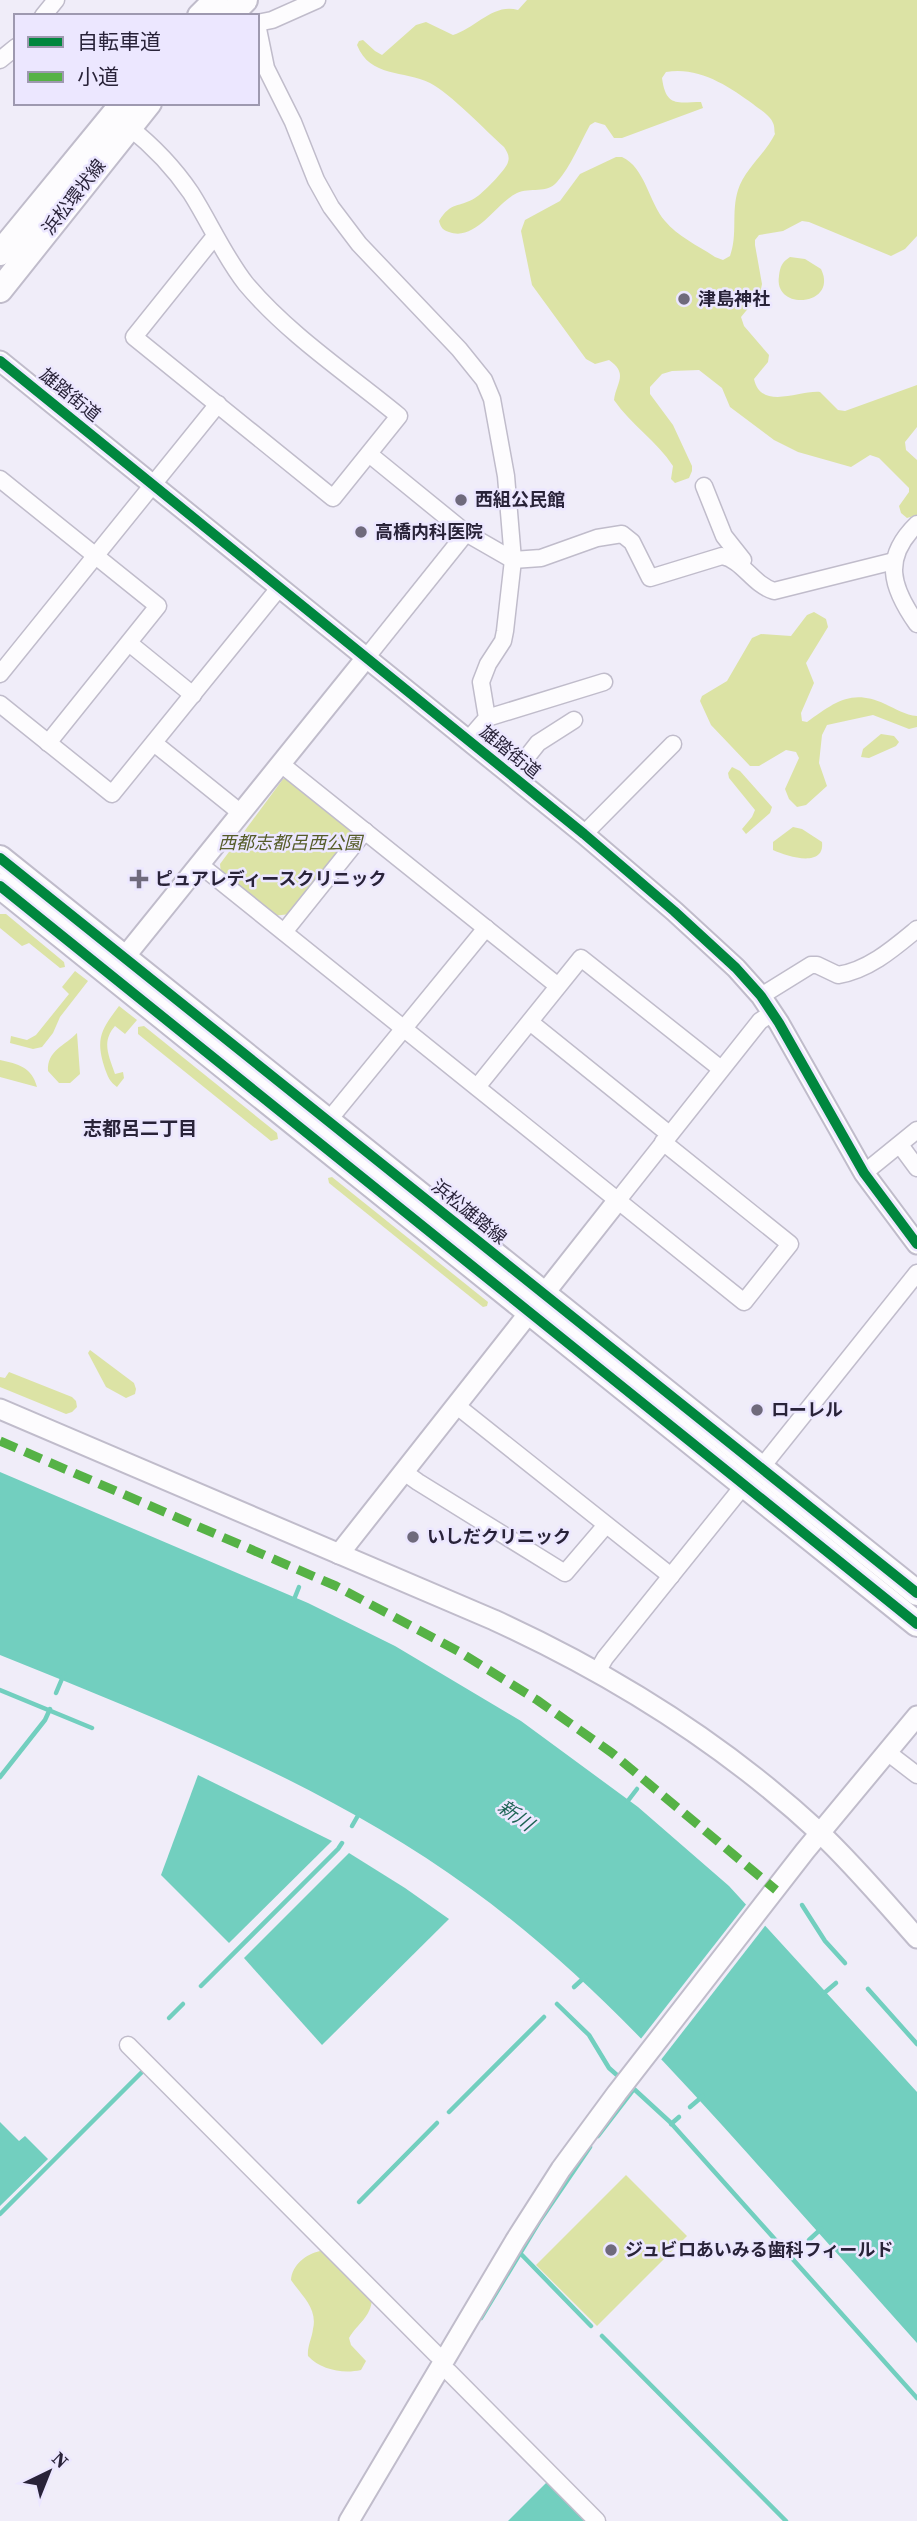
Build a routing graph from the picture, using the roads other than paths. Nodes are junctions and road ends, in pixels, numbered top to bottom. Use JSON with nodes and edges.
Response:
{"nodes":[{"id":1,"x":56,"y":0,"type":"edge"},
{"id":2,"x":216,"y":0,"type":"edge"},
{"id":3,"x":244,"y":0,"type":"edge"},
{"id":4,"x":317,"y":0,"type":"edge"},
{"id":5,"x":45,"y":14,"type":"edge"},
{"id":6,"x":202,"y":14,"type":"edge"},
{"id":7,"x":231,"y":14,"type":"edge"},
{"id":8,"x":259,"y":23,"type":"edge"},
{"id":9,"x":259,"y":34,"type":"edge"},
{"id":10,"x":14,"y":49,"type":"edge"},
{"id":11,"x":0,"y":60,"type":"edge"},
{"id":12,"x":142,"y":105,"type":"edge"},
{"id":13,"x":116,"y":112,"type":"edge"},
{"id":14,"x":215,"y":236,"type":"junction"},
{"id":15,"x":2,"y":245,"type":"edge"},
{"id":16,"x":0,"y":290,"type":"edge"},
{"id":17,"x":0,"y":361,"type":"edge"},
{"id":18,"x":218,"y":404,"type":"junction"},
{"id":19,"x":369,"y":454,"type":"junction"},
{"id":20,"x":0,"y":479,"type":"edge"},
{"id":21,"x":152,"y":485,"type":"junction"},
{"id":22,"x":704,"y":486,"type":"dead end"},
{"id":23,"x":917,"y":524,"type":"edge"},
{"id":24,"x":467,"y":533,"type":"junction"},
{"id":25,"x":96,"y":556,"type":"junction"},
{"id":26,"x":513,"y":560,"type":"junction"},
{"id":27,"x":894,"y":561,"type":"junction"},
{"id":28,"x":752,"y":578,"type":"junction"},
{"id":29,"x":279,"y":588,"type":"junction"},
{"id":30,"x":917,"y":624,"type":"edge"},
{"id":31,"x":129,"y":643,"type":"junction"},
{"id":32,"x":366,"y":658,"type":"junction"},
{"id":33,"x":0,"y":674,"type":"edge"},
{"id":34,"x":604,"y":682,"type":"dead end"},
{"id":35,"x":193,"y":695,"type":"junction"},
{"id":36,"x":0,"y":704,"type":"edge"},
{"id":37,"x":487,"y":719,"type":"junction"},
{"id":38,"x":574,"y":720,"type":"dead end"},
{"id":39,"x":468,"y":740,"type":"junction"},
{"id":40,"x":48,"y":743,"type":"junction"},
{"id":41,"x":154,"y":743,"type":"junction"},
{"id":42,"x":673,"y":744,"type":"dead end"},
{"id":43,"x":281,"y":764,"type":"junction"},
{"id":44,"x":512,"y":776,"type":"junction"},
{"id":45,"x":241,"y":813,"type":"junction"},
{"id":46,"x":365,"y":831,"type":"junction"},
{"id":47,"x":584,"y":834,"type":"junction"},
{"id":48,"x":0,"y":858,"type":"edge"},
{"id":49,"x":200,"y":864,"type":"junction"},
{"id":50,"x":0,"y":886,"type":"edge"},
{"id":51,"x":486,"y":928,"type":"junction"},
{"id":52,"x":917,"y":929,"type":"edge"},
{"id":53,"x":284,"y":932,"type":"junction"},
{"id":54,"x":117,"y":967,"type":"junction"},
{"id":55,"x":558,"y":986,"type":"junction"},
{"id":56,"x":761,"y":996,"type":"junction"},
{"id":57,"x":772,"y":1013,"type":"junction"},
{"id":58,"x":530,"y":1022,"type":"junction"},
{"id":59,"x":404,"y":1028,"type":"junction"},
{"id":60,"x":721,"y":1069,"type":"junction"},
{"id":61,"x":477,"y":1087,"type":"junction"},
{"id":62,"x":328,"y":1121,"type":"junction"},
{"id":63,"x":917,"y":1130,"type":"edge"},
{"id":64,"x":666,"y":1138,"type":"junction"},
{"id":65,"x":900,"y":1145,"type":"junction"},
{"id":66,"x":917,"y":1168,"type":"edge"},
{"id":67,"x":864,"y":1173,"type":"junction"},
{"id":68,"x":618,"y":1200,"type":"junction"},
{"id":69,"x":917,"y":1244,"type":"edge"},
{"id":70,"x":917,"y":1273,"type":"edge"},
{"id":71,"x":538,"y":1304,"type":"junction"},
{"id":72,"x":457,"y":1406,"type":"junction"},
{"id":73,"x":0,"y":1409,"type":"edge"},
{"id":74,"x":404,"y":1472,"type":"junction"},
{"id":75,"x":752,"y":1476,"type":"junction"},
{"id":76,"x":607,"y":1525,"type":"junction"},
{"id":77,"x":338,"y":1554,"type":"junction"},
{"id":78,"x":671,"y":1576,"type":"junction"},
{"id":79,"x":917,"y":1593,"type":"edge"},
{"id":80,"x":917,"y":1624,"type":"edge"},
{"id":81,"x":597,"y":1672,"type":"junction"},
{"id":82,"x":917,"y":1716,"type":"edge"},
{"id":83,"x":887,"y":1752,"type":"junction"},
{"id":84,"x":917,"y":1776,"type":"edge"},
{"id":85,"x":820,"y":1833,"type":"junction"},
{"id":86,"x":917,"y":1938,"type":"edge"},
{"id":87,"x":128,"y":2045,"type":"dead end"},
{"id":88,"x":442,"y":2363,"type":"junction"},
{"id":89,"x":349,"y":2521,"type":"edge"},
{"id":90,"x":597,"y":2521,"type":"edge"}],
"edges":[{"from":1,"to":5,"type":"street"},
{"from":2,"to":6,"type":"main road"},
{"from":3,"to":7,"type":"main road"},
{"from":4,"to":8,"type":"street"},
{"from":9,"to":26,"type":"street"},
{"from":10,"to":11,"type":"street"},
{"from":12,"to":13,"type":"main road","name":"浜松環状線"},
{"from":13,"to":14,"type":"street"},
{"from":13,"to":15,"type":"main road","name":"浜松環状線"},
{"from":13,"to":16,"type":"main road","name":"浜松環状線"},
{"from":14,"to":18,"type":"street"},
{"from":14,"to":19,"type":"street"},
{"from":17,"to":21,"type":"street","name":"雄踏街道"},
{"from":18,"to":19,"type":"street"},
{"from":18,"to":21,"type":"street"},
{"from":19,"to":24,"type":"street"},
{"from":20,"to":25,"type":"street"},
{"from":21,"to":25,"type":"street"},
{"from":21,"to":29,"type":"street","name":"雄踏街道"},
{"from":22,"to":28,"type":"street"},
{"from":23,"to":27,"type":"street"},
{"from":24,"to":26,"type":"street"},
{"from":24,"to":32,"type":"street"},
{"from":25,"to":31,"type":"street"},
{"from":25,"to":33,"type":"street"},
{"from":26,"to":28,"type":"street"},
{"from":26,"to":37,"type":"street"},
{"from":27,"to":28,"type":"street"},
{"from":27,"to":30,"type":"street"},
{"from":29,"to":32,"type":"street","name":"雄踏街道"},
{"from":29,"to":35,"type":"street"},
{"from":31,"to":35,"type":"street"},
{"from":31,"to":40,"type":"street"},
{"from":32,"to":39,"type":"street","name":"雄踏街道"},
{"from":32,"to":43,"type":"street"},
{"from":34,"to":37,"type":"street"},
{"from":35,"to":41,"type":"street"},
{"from":36,"to":40,"type":"street"},
{"from":37,"to":39,"type":"street"},
{"from":38,"to":44,"type":"street"},
{"from":39,"to":44,"type":"street","name":"雄踏街道"},
{"from":40,"to":41,"type":"street"},
{"from":41,"to":45,"type":"street"},
{"from":42,"to":47,"type":"street"},
{"from":43,"to":45,"type":"street"},
{"from":43,"to":46,"type":"street"},
{"from":44,"to":47,"type":"street","name":"雄踏街道"},
{"from":45,"to":49,"type":"street"},
{"from":46,"to":51,"type":"street"},
{"from":46,"to":53,"type":"street"},
{"from":47,"to":56,"type":"street","name":"雄踏街道"},
{"from":48,"to":54,"type":"main road","name":"浜松雄踏線"},
{"from":49,"to":53,"type":"street"},
{"from":49,"to":54,"type":"street"},
{"from":50,"to":54,"type":"main road","name":"浜松雄踏線"},
{"from":51,"to":55,"type":"street"},
{"from":51,"to":59,"type":"street"},
{"from":52,"to":56,"type":"street"},
{"from":53,"to":59,"type":"street"},
{"from":54,"to":62,"type":"main road","name":"浜松雄踏線"},
{"from":54,"to":71,"type":"main road","name":"浜松雄踏線"},
{"from":55,"to":58,"type":"street"},
{"from":55,"to":60,"type":"street"},
{"from":56,"to":57,"type":"street","name":"雄踏街道"},
{"from":57,"to":60,"type":"street"},
{"from":57,"to":67,"type":"street","name":"雄踏街道"},
{"from":58,"to":61,"type":"street"},
{"from":58,"to":64,"type":"street"},
{"from":59,"to":61,"type":"street"},
{"from":59,"to":62,"type":"street"},
{"from":60,"to":64,"type":"street"},
{"from":61,"to":68,"type":"street"},
{"from":62,"to":71,"type":"main road","name":"浜松雄踏線"},
{"from":63,"to":65,"type":"street"},
{"from":64,"to":68,"type":"street"},
{"from":64,"to":68,"type":"street"},
{"from":65,"to":66,"type":"street"},
{"from":65,"to":67,"type":"street"},
{"from":67,"to":69,"type":"street","name":"雄踏街道"},
{"from":68,"to":71,"type":"street"},
{"from":70,"to":75,"type":"street"},
{"from":71,"to":72,"type":"street"},
{"from":71,"to":75,"type":"main road","name":"浜松雄踏線"},
{"from":72,"to":74,"type":"street"},
{"from":72,"to":76,"type":"street"},
{"from":73,"to":77,"type":"street"},
{"from":74,"to":76,"type":"street"},
{"from":74,"to":77,"type":"street"},
{"from":75,"to":78,"type":"street"},
{"from":75,"to":79,"type":"main road","name":"浜松雄踏線"},
{"from":75,"to":80,"type":"main road","name":"浜松雄踏線"},
{"from":76,"to":78,"type":"street"},
{"from":77,"to":81,"type":"street"},
{"from":78,"to":81,"type":"street"},
{"from":81,"to":85,"type":"street"},
{"from":82,"to":83,"type":"street"},
{"from":83,"to":84,"type":"street"},
{"from":83,"to":85,"type":"street"},
{"from":85,"to":86,"type":"street"},
{"from":85,"to":88,"type":"street"},
{"from":87,"to":88,"type":"street"},
{"from":88,"to":89,"type":"street"},
{"from":88,"to":90,"type":"street"}]}
